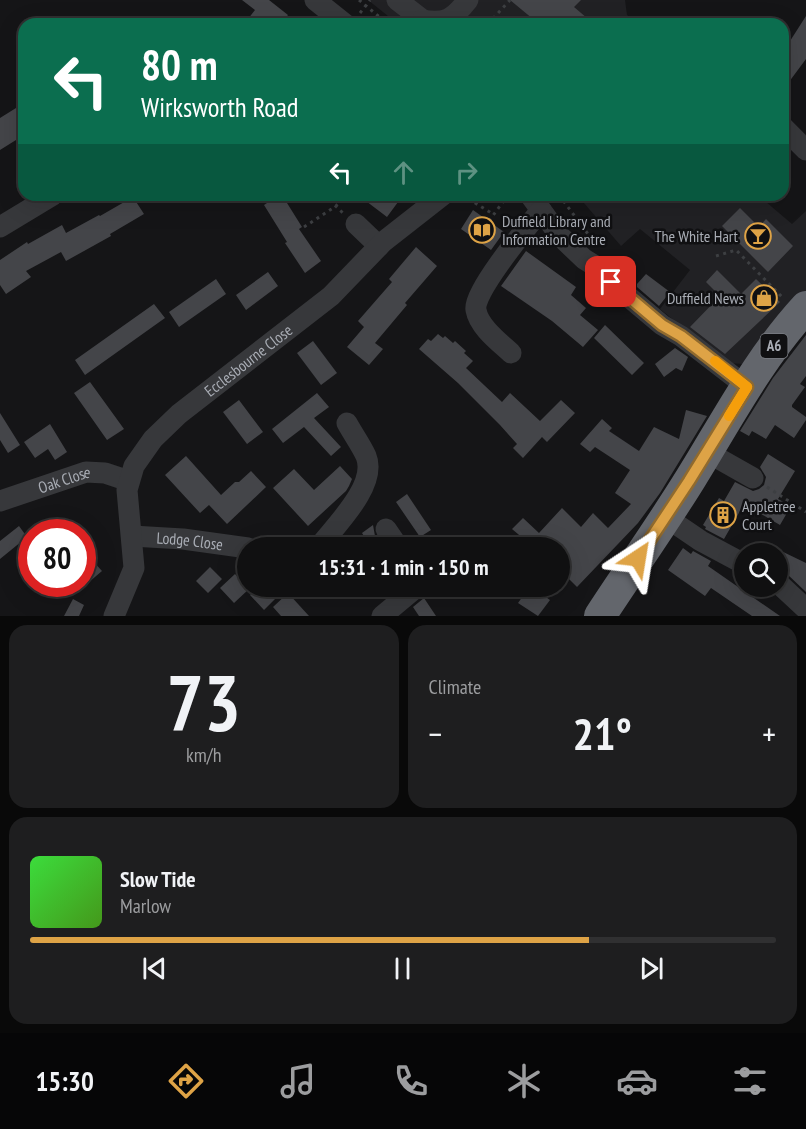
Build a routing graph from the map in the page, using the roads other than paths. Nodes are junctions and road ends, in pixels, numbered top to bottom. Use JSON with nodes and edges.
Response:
{"nodes":[{"id":1,"x":315,"y":0,"type":"edge"},
{"id":2,"x":397,"y":0,"type":"edge"},
{"id":3,"x":468,"y":0,"type":"edge"},
{"id":4,"x":338,"y":18,"type":"edge"},
{"id":5,"x":420,"y":18,"type":"edge"},
{"id":6,"x":450,"y":18,"type":"edge"},
{"id":7,"x":789,"y":133,"type":"edge"},
{"id":8,"x":806,"y":150,"type":"edge"},
{"id":9,"x":43,"y":201,"type":"edge"},
{"id":10,"x":435,"y":201,"type":"edge"},
{"id":11,"x":536,"y":202,"type":"edge"},
{"id":12,"x":356,"y":225,"type":"road end"},
{"id":13,"x":0,"y":227,"type":"edge"},
{"id":14,"x":379,"y":246,"type":"junction"},
{"id":15,"x":803,"y":311,"type":"edge"},
{"id":16,"x":511,"y":353,"type":"dead end"},
{"id":17,"x":747,"y":387,"type":"junction"},
{"id":18,"x":347,"y":423,"type":"dead end"},
{"id":19,"x":707,"y":452,"type":"junction"},
{"id":20,"x":753,"y":478,"type":"road end"},
{"id":21,"x":129,"y":481,"type":"junction"},
{"id":22,"x":0,"y":501,"type":"edge"},
{"id":23,"x":664,"y":519,"type":"junction"},
{"id":24,"x":386,"y":529,"type":"dead end"},
{"id":25,"x":132,"y":536,"type":"junction"},
{"id":26,"x":327,"y":537,"type":"edge"},
{"id":27,"x":391,"y":537,"type":"edge"},
{"id":28,"x":237,"y":546,"type":"edge"},
{"id":29,"x":734,"y":559,"type":"edge"},
{"id":30,"x":788,"y":592,"type":"edge"},
{"id":31,"x":405,"y":597,"type":"edge"},
{"id":32,"x":806,"y":609,"type":"edge"},
{"id":33,"x":114,"y":616,"type":"edge"},
{"id":34,"x":382,"y":616,"type":"edge"},
{"id":35,"x":600,"y":616,"type":"edge"}],
"edges":[{"from":1,"to":4,"type":"street"},
{"from":2,"to":5,"type":"street"},
{"from":3,"to":6,"type":"street"},
{"from":7,"to":8,"type":"street"},
{"from":9,"to":13,"type":"street"},
{"from":10,"to":14,"type":"street","name":"Ecclesbourne Close"},
{"from":11,"to":16,"type":"street"},
{"from":11,"to":17,"type":"street"},
{"from":12,"to":14,"type":"street"},
{"from":14,"to":21,"type":"street","name":"Ecclesbourne Close"},
{"from":15,"to":17,"type":"highway","number":"A6"},
{"from":17,"to":19,"type":"highway","number":"A6"},
{"from":18,"to":26,"type":"street"},
{"from":19,"to":20,"type":"street"},
{"from":19,"to":23,"type":"highway","number":"A6"},
{"from":21,"to":22,"type":"street","name":"Oak Close"},
{"from":21,"to":25,"type":"street"},
{"from":23,"to":29,"type":"street"},
{"from":23,"to":35,"type":"highway","number":"A6"},
{"from":24,"to":27,"type":"street"},
{"from":25,"to":28,"type":"street","name":"Lodge Close"},
{"from":25,"to":33,"type":"street"},
{"from":30,"to":32,"type":"street"},
{"from":31,"to":34,"type":"street"}]}
